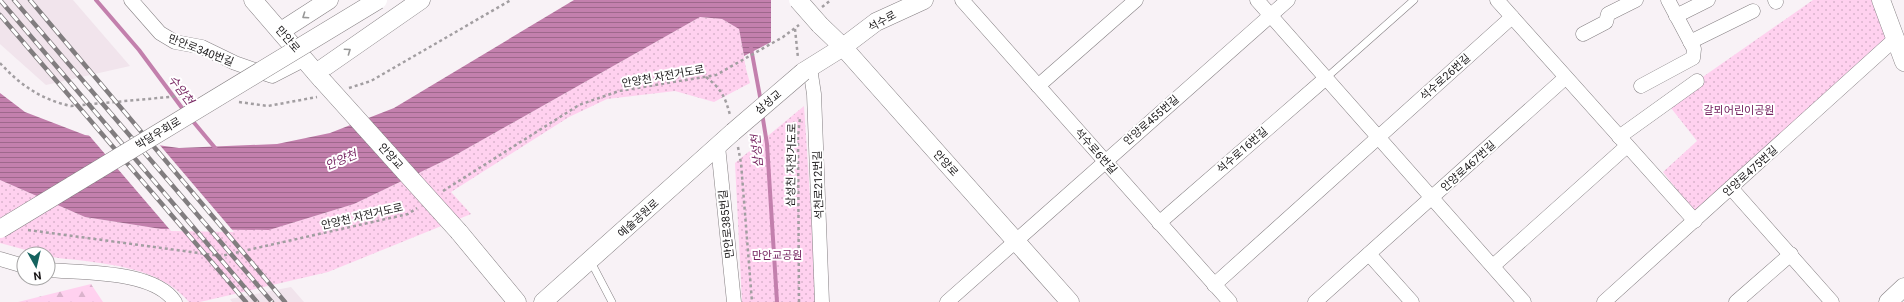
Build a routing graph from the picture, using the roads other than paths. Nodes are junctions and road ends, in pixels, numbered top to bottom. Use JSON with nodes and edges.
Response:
{"nodes":[{"id":1,"x":131,"y":0,"type":"edge"},
{"id":2,"x":253,"y":0,"type":"edge"},
{"id":3,"x":329,"y":0,"type":"edge"},
{"id":4,"x":378,"y":0,"type":"edge"},
{"id":5,"x":421,"y":0,"type":"edge"},
{"id":6,"x":798,"y":0,"type":"edge"},
{"id":7,"x":924,"y":0,"type":"edge"},
{"id":8,"x":962,"y":0,"type":"edge"},
{"id":9,"x":1136,"y":0,"type":"edge"},
{"id":10,"x":1256,"y":0,"type":"edge"},
{"id":11,"x":1288,"y":0,"type":"edge"},
{"id":12,"x":1414,"y":0,"type":"edge"},
{"id":13,"x":1497,"y":0,"type":"edge"},
{"id":14,"x":1668,"y":0,"type":"edge"},
{"id":15,"x":1708,"y":0,"type":"edge"},
{"id":16,"x":1881,"y":0,"type":"edge"},
{"id":17,"x":1628,"y":2,"type":"edge"},
{"id":18,"x":1753,"y":11,"type":"dead end"},
{"id":19,"x":1270,"y":15,"type":"junction"},
{"id":20,"x":1676,"y":16,"type":"junction"},
{"id":21,"x":1512,"y":17,"type":"junction"},
{"id":22,"x":282,"y":31,"type":"junction"},
{"id":23,"x":1583,"y":34,"type":"dead end"},
{"id":24,"x":1896,"y":39,"type":"junction"},
{"id":25,"x":1690,"y":42,"type":"junction"},
{"id":26,"x":843,"y":47,"type":"junction"},
{"id":27,"x":1904,"y":62,"type":"edge"},
{"id":28,"x":804,"y":66,"type":"junction"},
{"id":29,"x":316,"y":77,"type":"junction"},
{"id":30,"x":1326,"y":78,"type":"junction"},
{"id":31,"x":1566,"y":78,"type":"junction"},
{"id":32,"x":1697,"y":81,"type":"dead end"},
{"id":33,"x":1038,"y":86,"type":"junction"},
{"id":34,"x":1641,"y":86,"type":"dead end"},
{"id":35,"x":733,"y":130,"type":"joint"},
{"id":36,"x":1378,"y":137,"type":"junction"},
{"id":37,"x":1623,"y":142,"type":"junction"},
{"id":38,"x":718,"y":146,"type":"junction"},
{"id":39,"x":1105,"y":161,"type":"junction"},
{"id":40,"x":1731,"y":188,"type":"junction"},
{"id":41,"x":1432,"y":198,"type":"junction"},
{"id":42,"x":1695,"y":221,"type":"junction"},
{"id":43,"x":1159,"y":223,"type":"junction"},
{"id":44,"x":0,"y":229,"type":"edge"},
{"id":45,"x":1016,"y":241,"type":"junction"},
{"id":46,"x":1369,"y":254,"type":"junction"},
{"id":47,"x":1791,"y":254,"type":"junction"},
{"id":48,"x":0,"y":259,"type":"edge"},
{"id":49,"x":590,"y":260,"type":"junction"},
{"id":50,"x":16,"y":264,"type":"edge"},
{"id":51,"x":1493,"y":266,"type":"junction"},
{"id":52,"x":56,"y":271,"type":"edge"},
{"id":53,"x":1214,"y":285,"type":"junction"},
{"id":54,"x":1904,"y":288,"type":"edge"},
{"id":55,"x":174,"y":302,"type":"edge"},
{"id":56,"x":517,"y":302,"type":"edge"},
{"id":57,"x":543,"y":302,"type":"edge"},
{"id":58,"x":612,"y":302,"type":"edge"},
{"id":59,"x":734,"y":302,"type":"edge"},
{"id":60,"x":822,"y":302,"type":"edge"},
{"id":61,"x":947,"y":302,"type":"edge"},
{"id":62,"x":1070,"y":302,"type":"edge"},
{"id":63,"x":1230,"y":302,"type":"edge"},
{"id":64,"x":1315,"y":302,"type":"edge"},
{"id":65,"x":1412,"y":302,"type":"edge"},
{"id":66,"x":1524,"y":302,"type":"edge"},
{"id":67,"x":1604,"y":302,"type":"edge"},
{"id":68,"x":1736,"y":302,"type":"edge"},
{"id":69,"x":1832,"y":302,"type":"edge"},
{"id":70,"x":1888,"y":302,"type":"edge"}],
"edges":[{"from":1,"to":29,"type":"street","name":"만안로340번길"},
{"from":2,"to":22,"type":"street","name":"만안로"},
{"from":3,"to":22,"type":"street","one_way":true},
{"from":4,"to":44,"type":"street","name":"박달우회로","bridge":true},
{"from":29,"to":5,"type":"street","one_way":true},
{"from":6,"to":26,"type":"street","name":"안양로","bridge":true},
{"from":7,"to":26,"type":"street","name":"석수로"},
{"from":8,"to":33,"type":"street","name":"석수로6번길"},
{"from":9,"to":33,"type":"street"},
{"from":10,"to":19,"type":"street"},
{"from":11,"to":19,"type":"street","name":"안양로455번길"},
{"from":12,"to":30,"type":"lane"},
{"from":13,"to":21,"type":"street"},
{"from":14,"to":20,"type":"street"},
{"from":15,"to":20,"type":"street"},
{"from":16,"to":24,"type":"street"},
{"from":17,"to":23,"type":"street"},
{"from":18,"to":25,"type":"street"},
{"from":19,"to":30,"type":"street"},
{"from":19,"to":39,"type":"street","name":"안양로455번길"},
{"from":20,"to":25,"type":"street"},
{"from":21,"to":31,"type":"street"},
{"from":21,"to":36,"type":"street","name":"석수로26번길"},
{"from":22,"to":29,"type":"street","name":"만안로"},
{"from":24,"to":27,"type":"street"},
{"from":24,"to":40,"type":"street","name":"안양로475번길"},
{"from":25,"to":34,"type":"street"},
{"from":26,"to":28,"type":"street"},
{"from":26,"to":45,"type":"street","name":"안양로"},
{"from":28,"to":35,"type":"street","name":"삼성교","bridge":true},
{"from":28,"to":60,"type":"street","name":"석천로212번길"},
{"from":29,"to":56,"type":"street","name":"안양교","bridge":true},
{"from":30,"to":36,"type":"street"},
{"from":30,"to":43,"type":"street","name":"석수로16번길"},
{"from":31,"to":37,"type":"street"},
{"from":31,"to":41,"type":"street","name":"안양로467번길"},
{"from":32,"to":37,"type":"street"},
{"from":33,"to":39,"type":"street","name":"석수로6번길"},
{"from":35,"to":38,"type":"street","name":"예술공원로"},
{"from":36,"to":41,"type":"street"},
{"from":36,"to":53,"type":"street"},
{"from":37,"to":42,"type":"street"},
{"from":37,"to":51,"type":"street"},
{"from":38,"to":49,"type":"street","name":"예술공원로"},
{"from":38,"to":59,"type":"street","name":"만안로385번길"},
{"from":39,"to":43,"type":"street","name":"석수로6번길"},
{"from":39,"to":45,"type":"street","name":"안양로455번길"},
{"from":40,"to":42,"type":"street","name":"안양로475번길"},
{"from":40,"to":47,"type":"street"},
{"from":41,"to":46,"type":"street","name":"안양로467번길"},
{"from":41,"to":51,"type":"street"},
{"from":42,"to":67,"type":"street","name":"안양로475번길"},
{"from":43,"to":53,"type":"street","name":"석수로6번길"},
{"from":45,"to":61,"type":"street","name":"안양로455번길"},
{"from":45,"to":62,"type":"street","name":"안양로"},
{"from":46,"to":64,"type":"street","name":"안양로467번길"},
{"from":46,"to":65,"type":"street"},
{"from":47,"to":68,"type":"street"},
{"from":47,"to":69,"type":"street"},
{"from":48,"to":50,"type":"street"},
{"from":49,"to":57,"type":"street","name":"예술공원로"},
{"from":49,"to":58,"type":"lane"},
{"from":51,"to":66,"type":"street"},
{"from":52,"to":55,"type":"street"},
{"from":53,"to":63,"type":"street","name":"석수로6번길"},
{"from":54,"to":70,"type":"street"}]}
